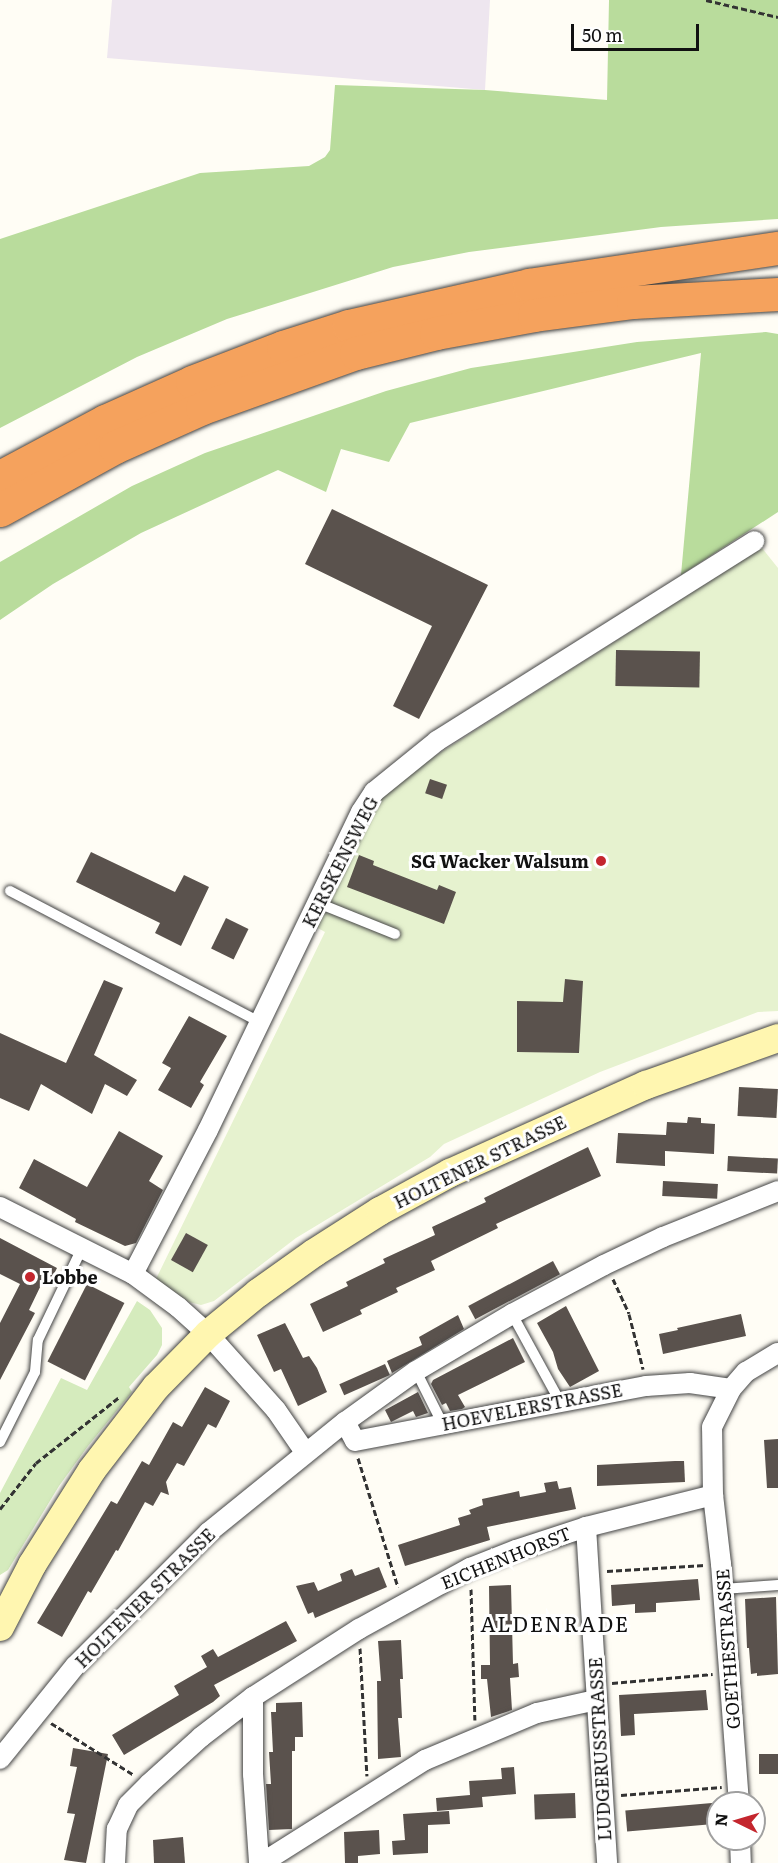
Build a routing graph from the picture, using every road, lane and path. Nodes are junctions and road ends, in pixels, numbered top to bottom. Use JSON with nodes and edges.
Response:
{"nodes":[{"id":1,"x":706,"y":0,"type":"edge"},
{"id":2,"x":778,"y":17,"type":"edge"},
{"id":3,"x":778,"y":248,"type":"edge"},
{"id":4,"x":778,"y":262,"type":"edge"},
{"id":5,"x":631,"y":269,"type":"junction"},
{"id":6,"x":778,"y":294,"type":"edge"},
{"id":7,"x":707,"y":297,"type":"junction"},
{"id":8,"x":778,"y":309,"type":"edge"},
{"id":9,"x":0,"y":477,"type":"edge"},
{"id":10,"x":0,"y":510,"type":"edge"},
{"id":11,"x":754,"y":541,"type":"dead end"},
{"id":12,"x":10,"y":891,"type":"dead end"},
{"id":13,"x":318,"y":903,"type":"junction"},
{"id":14,"x":395,"y":934,"type":"dead end"},
{"id":15,"x":260,"y":1022,"type":"junction"},
{"id":16,"x":778,"y":1038,"type":"edge"},
{"id":17,"x":778,"y":1191,"type":"edge"},
{"id":18,"x":0,"y":1206,"type":"edge"},
{"id":19,"x":82,"y":1248,"type":"junction"},
{"id":20,"x":604,"y":1265,"type":"junction"},
{"id":21,"x":133,"y":1274,"type":"junction"},
{"id":22,"x":512,"y":1314,"type":"junction"},
{"id":23,"x":208,"y":1334,"type":"junction"},
{"id":24,"x":778,"y":1353,"type":"edge"},
{"id":25,"x":416,"y":1371,"type":"junction"},
{"id":26,"x":646,"y":1386,"type":"junction"},
{"id":27,"x":156,"y":1387,"type":"junction"},
{"id":28,"x":731,"y":1389,"type":"junction"},
{"id":29,"x":559,"y":1400,"type":"junction"},
{"id":30,"x":345,"y":1422,"type":"junction"},
{"id":31,"x":442,"y":1423,"type":"junction"},
{"id":32,"x":355,"y":1441,"type":"junction"},
{"id":33,"x":0,"y":1442,"type":"edge"},
{"id":34,"x":305,"y":1452,"type":"junction"},
{"id":35,"x":713,"y":1495,"type":"junction"},
{"id":36,"x":0,"y":1509,"type":"edge"},
{"id":37,"x":586,"y":1527,"type":"junction"},
{"id":38,"x":721,"y":1564,"type":"junction"},
{"id":39,"x":470,"y":1568,"type":"junction"},
{"id":40,"x":590,"y":1572,"type":"junction"},
{"id":41,"x":778,"y":1585,"type":"edge"},
{"id":42,"x":723,"y":1590,"type":"junction"},
{"id":43,"x":403,"y":1603,"type":"junction"},
{"id":44,"x":0,"y":1627,"type":"edge"},
{"id":45,"x":358,"y":1629,"type":"junction"},
{"id":46,"x":730,"y":1673,"type":"junction"},
{"id":47,"x":596,"y":1692,"type":"junction"},
{"id":48,"x":254,"y":1697,"type":"junction"},
{"id":49,"x":35,"y":1713,"type":"junction"},
{"id":50,"x":475,"y":1740,"type":"junction"},
{"id":51,"x":0,"y":1759,"type":"edge"},
{"id":52,"x":149,"y":1784,"type":"junction"},
{"id":53,"x":739,"y":1791,"type":"edge"},
{"id":54,"x":706,"y":1795,"type":"edge"},
{"id":55,"x":368,"y":1796,"type":"junction"},
{"id":56,"x":604,"y":1796,"type":"junction"},
{"id":57,"x":115,"y":1863,"type":"edge"},
{"id":58,"x":261,"y":1863,"type":"edge"},
{"id":59,"x":607,"y":1863,"type":"edge"}],
"edges":[{"from":1,"to":2,"type":"path"},
{"from":3,"to":5,"type":"highway"},
{"from":4,"to":5,"type":"highway"},
{"from":5,"to":9,"type":"highway"},
{"from":6,"to":7,"type":"highway"},
{"from":7,"to":8,"type":"highway"},
{"from":7,"to":10,"type":"highway"},
{"from":11,"to":13,"type":"street","name":"KERSKENSWEG"},
{"from":12,"to":15,"type":"lane"},
{"from":13,"to":14,"type":"lane"},
{"from":13,"to":15,"type":"street","name":"KERSKENSWEG"},
{"from":15,"to":21,"type":"street","name":"KERSKENSWEG"},
{"from":16,"to":23,"type":"street","name":"HOLTENER STRASSE"},
{"from":17,"to":20,"type":"street","name":"HOLTENER STRASSE"},
{"from":18,"to":19,"type":"street"},
{"from":19,"to":21,"type":"street"},
{"from":19,"to":33,"type":"lane"},
{"from":20,"to":22,"type":"street","name":"HOLTENER STRASSE"},
{"from":20,"to":26,"type":"path"},
{"from":21,"to":23,"type":"street"},
{"from":22,"to":25,"type":"street","name":"HOLTENER STRASSE"},
{"from":22,"to":29,"type":"lane"},
{"from":23,"to":27,"type":"street","name":"HOLTENER STRASSE"},
{"from":23,"to":34,"type":"street"},
{"from":24,"to":28,"type":"street"},
{"from":25,"to":30,"type":"street","name":"HOLTENER STRASSE"},
{"from":25,"to":31,"type":"lane"},
{"from":26,"to":28,"type":"street","name":"HOEVELERSTRASSE"},
{"from":26,"to":29,"type":"street","name":"HOEVELERSTRASSE"},
{"from":27,"to":36,"type":"path"},
{"from":27,"to":44,"type":"street","name":"HOLTENER STRASSE"},
{"from":28,"to":35,"type":"street"},
{"from":29,"to":31,"type":"street","name":"HOEVELERSTRASSE"},
{"from":30,"to":32,"type":"street"},
{"from":30,"to":34,"type":"street","name":"HOLTENER STRASSE"},
{"from":31,"to":32,"type":"street","name":"HOEVELERSTRASSE"},
{"from":32,"to":43,"type":"path"},
{"from":34,"to":49,"type":"street","name":"HOLTENER STRASSE"},
{"from":35,"to":37,"type":"street","name":"EICHENHORST"},
{"from":35,"to":38,"type":"street","name":"GOETHESTRASSE"},
{"from":37,"to":39,"type":"street","name":"EICHENHORST"},
{"from":37,"to":40,"type":"street","name":"LUDGERUSSTRASSE"},
{"from":38,"to":40,"type":"path"},
{"from":38,"to":42,"type":"street","name":"GOETHESTRASSE"},
{"from":39,"to":43,"type":"street","name":"EICHENHORST"},
{"from":39,"to":50,"type":"path"},
{"from":40,"to":47,"type":"street","name":"LUDGERUSSTRASSE"},
{"from":41,"to":42,"type":"lane"},
{"from":42,"to":46,"type":"street","name":"GOETHESTRASSE"},
{"from":43,"to":45,"type":"street","name":"EICHENHORST"},
{"from":45,"to":48,"type":"street","name":"EICHENHORST"},
{"from":45,"to":55,"type":"path"},
{"from":46,"to":47,"type":"path"},
{"from":46,"to":53,"type":"street","name":"GOETHESTRASSE"},
{"from":47,"to":50,"type":"street"},
{"from":47,"to":56,"type":"street","name":"LUDGERUSSTRASSE"},
{"from":48,"to":52,"type":"street","name":"EICHENHORST"},
{"from":48,"to":58,"type":"street"},
{"from":49,"to":51,"type":"street","name":"HOLTENER STRASSE"},
{"from":49,"to":52,"type":"path"},
{"from":50,"to":55,"type":"street"},
{"from":52,"to":57,"type":"street","name":"EICHENHORST"},
{"from":54,"to":56,"type":"path"},
{"from":55,"to":58,"type":"street"},
{"from":56,"to":59,"type":"street","name":"LUDGERUSSTRASSE"}]}
